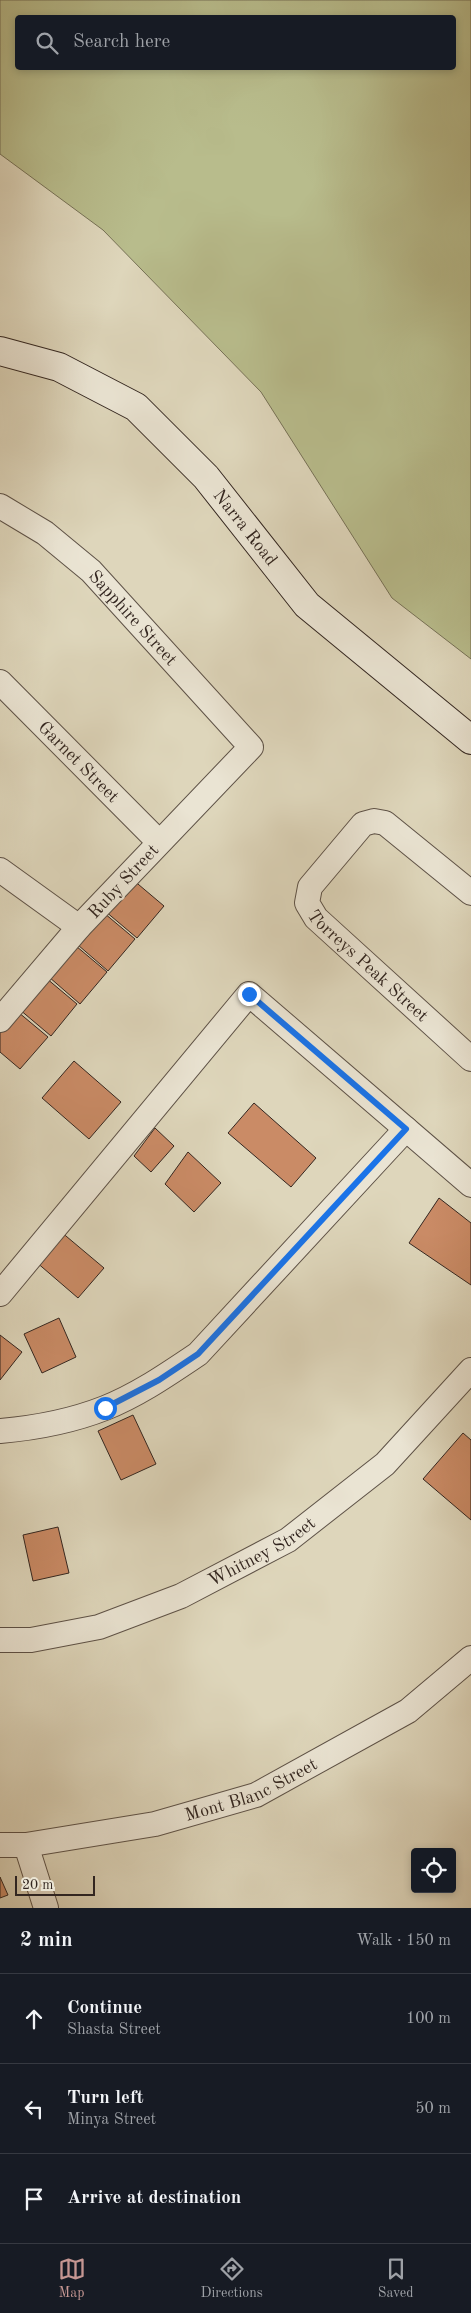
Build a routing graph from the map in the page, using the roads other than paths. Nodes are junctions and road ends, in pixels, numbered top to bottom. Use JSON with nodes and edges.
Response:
{"nodes":[{"id":1,"x":0,"y":352,"type":"edge"},
{"id":2,"x":0,"y":506,"type":"edge"},
{"id":3,"x":0,"y":682,"type":"edge"},
{"id":4,"x":471,"y":740,"type":"edge"},
{"id":5,"x":251,"y":747,"type":"joint"},
{"id":6,"x":159,"y":842,"type":"junction"},
{"id":7,"x":0,"y":870,"type":"edge"},
{"id":8,"x":471,"y":893,"type":"edge"},
{"id":9,"x":79,"y":927,"type":"junction"},
{"id":10,"x":0,"y":1020,"type":"edge"},
{"id":11,"x":471,"y":1059,"type":"edge"},
{"id":12,"x":406,"y":1129,"type":"junction"},
{"id":13,"x":471,"y":1185,"type":"edge"},
{"id":14,"x":0,"y":1294,"type":"edge"},
{"id":15,"x":471,"y":1370,"type":"edge"},
{"id":16,"x":0,"y":1431,"type":"edge"},
{"id":17,"x":0,"y":1640,"type":"edge"},
{"id":18,"x":471,"y":1658,"type":"edge"},
{"id":19,"x":0,"y":1845,"type":"edge"},
{"id":20,"x":26,"y":1845,"type":"junction"},
{"id":21,"x":46,"y":1908,"type":"edge"}],
"edges":[{"from":1,"to":4,"type":"street","name":"Narra Road"},
{"from":2,"to":5,"type":"street","name":"Sapphire Street"},
{"from":3,"to":6,"type":"street","name":"Garnet Street"},
{"from":5,"to":6,"type":"street","name":"Ruby Street"},
{"from":6,"to":9,"type":"street","name":"Ruby Street"},
{"from":7,"to":9,"type":"street"},
{"from":8,"to":11,"type":"street","name":"Torreys Peak Street"},
{"from":9,"to":10,"type":"street","name":"Ruby Street"},
{"from":12,"to":13,"type":"street"},
{"from":12,"to":14,"type":"street"},
{"from":12,"to":16,"type":"street"},
{"from":15,"to":17,"type":"street","name":"Whitney Street"},
{"from":18,"to":20,"type":"street","name":"Mont Blanc Street"},
{"from":19,"to":20,"type":"street","name":"Mont Blanc Street"},
{"from":20,"to":21,"type":"street"}]}
